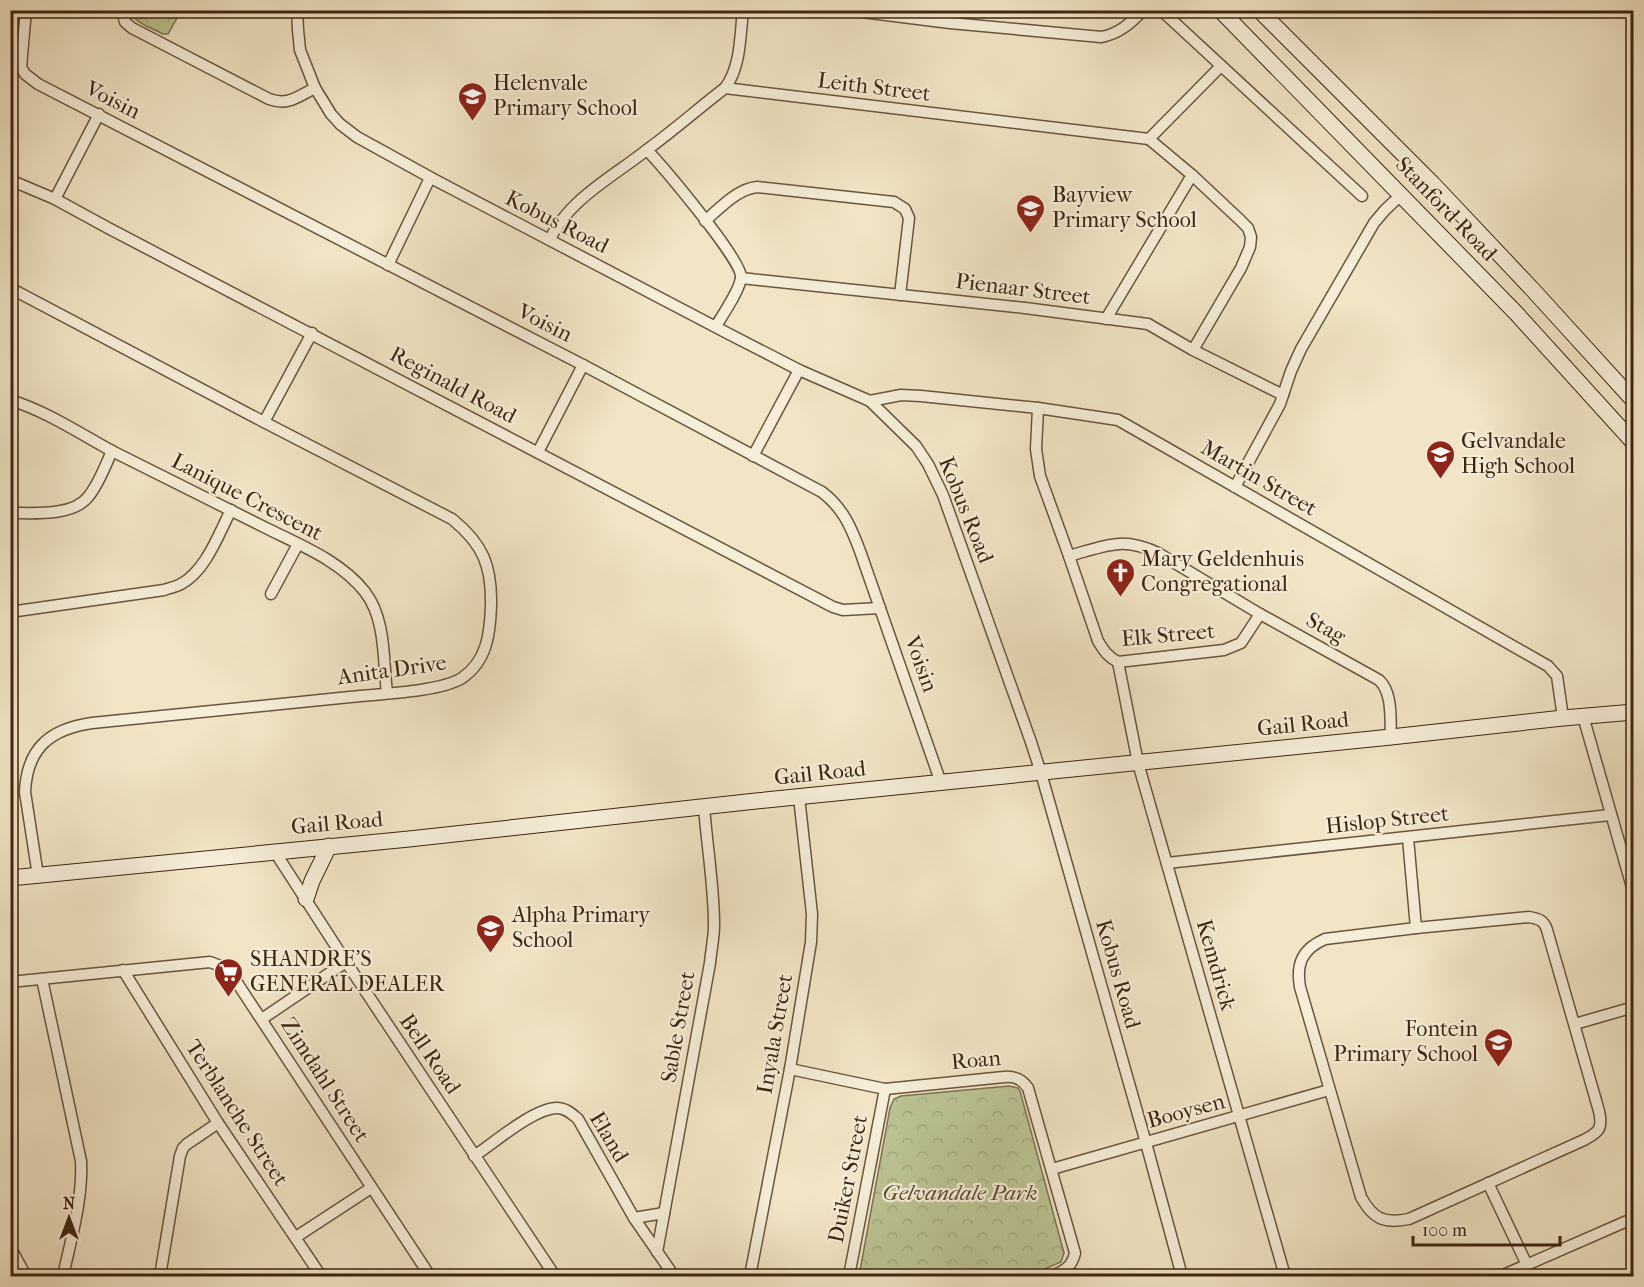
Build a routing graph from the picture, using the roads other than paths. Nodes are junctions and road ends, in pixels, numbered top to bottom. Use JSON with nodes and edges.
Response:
{"nodes":[{"id":1,"x":26,"y":10,"type":"edge"},
{"id":2,"x":122,"y":10,"type":"edge"},
{"id":3,"x":297,"y":10,"type":"edge"},
{"id":4,"x":743,"y":10,"type":"edge"},
{"id":5,"x":846,"y":10,"type":"edge"},
{"id":6,"x":1143,"y":10,"type":"edge"},
{"id":7,"x":1161,"y":10,"type":"edge"},
{"id":8,"x":1220,"y":10,"type":"edge"},
{"id":9,"x":1259,"y":10,"type":"edge"},
{"id":10,"x":1221,"y":66,"type":"junction"},
{"id":11,"x":315,"y":88,"type":"junction"},
{"id":12,"x":725,"y":88,"type":"junction"},
{"id":13,"x":99,"y":114,"type":"junction"},
{"id":14,"x":1149,"y":139,"type":"junction"},
{"id":15,"x":647,"y":150,"type":"junction"},
{"id":16,"x":1192,"y":175,"type":"junction"},
{"id":17,"x":430,"y":178,"type":"junction"},
{"id":18,"x":10,"y":180,"type":"edge"},
{"id":19,"x":1401,"y":195,"type":"junction"},
{"id":20,"x":1362,"y":196,"type":"dead end"},
{"id":21,"x":55,"y":199,"type":"junction"},
{"id":22,"x":705,"y":220,"type":"junction"},
{"id":23,"x":550,"y":239,"type":"junction"},
{"id":24,"x":388,"y":265,"type":"junction"},
{"id":25,"x":741,"y":278,"type":"junction"},
{"id":26,"x":10,"y":288,"type":"edge"},
{"id":27,"x":900,"y":295,"type":"junction"},
{"id":28,"x":1106,"y":319,"type":"junction"},
{"id":29,"x":716,"y":326,"type":"junction"},
{"id":30,"x":312,"y":333,"type":"junction"},
{"id":31,"x":1193,"y":350,"type":"junction"},
{"id":32,"x":583,"y":365,"type":"junction"},
{"id":33,"x":799,"y":370,"type":"junction"},
{"id":34,"x":1283,"y":395,"type":"junction"},
{"id":35,"x":10,"y":400,"type":"edge"},
{"id":36,"x":870,"y":401,"type":"junction"},
{"id":37,"x":1634,"y":401,"type":"edge"},
{"id":38,"x":1038,"y":408,"type":"junction"},
{"id":39,"x":264,"y":422,"type":"junction"},
{"id":40,"x":1634,"y":443,"type":"edge"},
{"id":41,"x":112,"y":451,"type":"junction"},
{"id":42,"x":538,"y":452,"type":"junction"},
{"id":43,"x":753,"y":456,"type":"junction"},
{"id":44,"x":1235,"y":487,"type":"junction"},
{"id":45,"x":231,"y":510,"type":"junction"},
{"id":46,"x":13,"y":513,"type":"dead end"},
{"id":47,"x":298,"y":544,"type":"junction"},
{"id":48,"x":1069,"y":556,"type":"junction"},
{"id":49,"x":271,"y":594,"type":"dead end"},
{"id":50,"x":880,"y":608,"type":"junction"},
{"id":51,"x":10,"y":612,"type":"edge"},
{"id":52,"x":1260,"y":614,"type":"junction"},
{"id":53,"x":1119,"y":662,"type":"junction"},
{"id":54,"x":387,"y":693,"type":"junction"},
{"id":55,"x":1634,"y":712,"type":"edge"},
{"id":56,"x":1582,"y":717,"type":"junction"},
{"id":57,"x":1563,"y":718,"type":"junction"},
{"id":58,"x":1391,"y":738,"type":"junction"},
{"id":59,"x":1138,"y":763,"type":"junction"},
{"id":60,"x":1041,"y":773,"type":"junction"},
{"id":61,"x":941,"y":783,"type":"junction"},
{"id":62,"x":799,"y":797,"type":"junction"},
{"id":63,"x":704,"y":807,"type":"junction"},
{"id":64,"x":1610,"y":815,"type":"junction"},
{"id":65,"x":1408,"y":837,"type":"junction"},
{"id":66,"x":329,"y":846,"type":"junction"},
{"id":67,"x":275,"y":852,"type":"junction"},
{"id":68,"x":1167,"y":863,"type":"junction"},
{"id":69,"x":38,"y":876,"type":"junction"},
{"id":70,"x":10,"y":879,"type":"edge"},
{"id":71,"x":1634,"y":894,"type":"edge"},
{"id":72,"x":306,"y":899,"type":"junction"},
{"id":73,"x":1416,"y":928,"type":"junction"},
{"id":74,"x":346,"y":962,"type":"junction"},
{"id":75,"x":123,"y":970,"type":"junction"},
{"id":76,"x":42,"y":979,"type":"junction"},
{"id":77,"x":10,"y":982,"type":"edge"},
{"id":78,"x":1634,"y":1007,"type":"edge"},
{"id":79,"x":262,"y":1019,"type":"junction"},
{"id":80,"x":1575,"y":1023,"type":"junction"},
{"id":81,"x":790,"y":1069,"type":"junction"},
{"id":82,"x":885,"y":1089,"type":"junction"},
{"id":83,"x":1329,"y":1090,"type":"junction"},
{"id":84,"x":1239,"y":1117,"type":"junction"},
{"id":85,"x":218,"y":1123,"type":"junction"},
{"id":86,"x":1146,"y":1143,"type":"junction"},
{"id":87,"x":474,"y":1156,"type":"junction"},
{"id":88,"x":1052,"y":1169,"type":"junction"},
{"id":89,"x":1488,"y":1183,"type":"junction"},
{"id":90,"x":371,"y":1188,"type":"junction"},
{"id":91,"x":664,"y":1213,"type":"junction"},
{"id":92,"x":634,"y":1218,"type":"junction"},
{"id":93,"x":1634,"y":1218,"type":"edge"},
{"id":94,"x":296,"y":1237,"type":"junction"},
{"id":95,"x":10,"y":1247,"type":"edge"},
{"id":96,"x":657,"y":1252,"type":"junction"},
{"id":97,"x":1527,"y":1265,"type":"junction"},
{"id":98,"x":26,"y":1276,"type":"edge"},
{"id":99,"x":63,"y":1276,"type":"edge"},
{"id":100,"x":159,"y":1276,"type":"edge"},
{"id":101,"x":321,"y":1276,"type":"edge"},
{"id":102,"x":430,"y":1276,"type":"edge"},
{"id":103,"x":555,"y":1276,"type":"edge"},
{"id":104,"x":674,"y":1276,"type":"edge"},
{"id":105,"x":750,"y":1276,"type":"edge"},
{"id":106,"x":849,"y":1276,"type":"edge"},
{"id":107,"x":1052,"y":1276,"type":"edge"},
{"id":108,"x":1182,"y":1276,"type":"edge"},
{"id":109,"x":1285,"y":1276,"type":"edge"},
{"id":110,"x":1501,"y":1276,"type":"edge"}],
"edges":[{"from":1,"to":13,"type":"street","name":"Voisin"},
{"from":2,"to":11,"type":"street"},
{"from":3,"to":11,"type":"street","name":"Kobus Road"},
{"from":4,"to":12,"type":"street"},
{"from":5,"to":6,"type":"street"},
{"from":7,"to":10,"type":"street"},
{"from":8,"to":19,"type":"street","name":"Stanford Road"},
{"from":9,"to":37,"type":"street","name":"Stanford Road"},
{"from":10,"to":14,"type":"street"},
{"from":10,"to":20,"type":"street"},
{"from":11,"to":17,"type":"street","name":"Kobus Road"},
{"from":12,"to":14,"type":"street","name":"Leith Street"},
{"from":12,"to":15,"type":"street"},
{"from":13,"to":21,"type":"street"},
{"from":13,"to":24,"type":"street","name":"Voisin"},
{"from":14,"to":16,"type":"street"},
{"from":15,"to":22,"type":"street"},
{"from":15,"to":23,"type":"street"},
{"from":16,"to":28,"type":"street"},
{"from":16,"to":31,"type":"street"},
{"from":17,"to":23,"type":"street","name":"Kobus Road"},
{"from":17,"to":24,"type":"street"},
{"from":18,"to":21,"type":"street","name":"Reginald Road"},
{"from":19,"to":34,"type":"street"},
{"from":19,"to":40,"type":"street","name":"Stanford Road"},
{"from":21,"to":30,"type":"street","name":"Reginald Road"},
{"from":22,"to":25,"type":"street"},
{"from":22,"to":27,"type":"street"},
{"from":23,"to":29,"type":"street","name":"Kobus Road"},
{"from":24,"to":32,"type":"street","name":"Voisin"},
{"from":25,"to":27,"type":"street","name":"Pienaar Street"},
{"from":25,"to":29,"type":"street"},
{"from":26,"to":39,"type":"street","name":"Anita Drive"},
{"from":27,"to":28,"type":"street","name":"Pienaar Street"},
{"from":28,"to":31,"type":"street","name":"Pienaar Street"},
{"from":29,"to":33,"type":"street","name":"Kobus Road"},
{"from":30,"to":39,"type":"street"},
{"from":30,"to":42,"type":"street","name":"Reginald Road"},
{"from":31,"to":34,"type":"street","name":"Pienaar Street"},
{"from":32,"to":42,"type":"street"},
{"from":32,"to":43,"type":"street","name":"Voisin"},
{"from":33,"to":36,"type":"street","name":"Kobus Road"},
{"from":33,"to":43,"type":"street"},
{"from":34,"to":44,"type":"street"},
{"from":35,"to":41,"type":"street","name":"Lanique Crescent"},
{"from":36,"to":38,"type":"street","name":"Martin Street"},
{"from":36,"to":60,"type":"street","name":"Kobus Road"},
{"from":38,"to":44,"type":"street","name":"Martin Street"},
{"from":38,"to":48,"type":"street","name":"Elk Street"},
{"from":39,"to":54,"type":"street","name":"Anita Drive"},
{"from":41,"to":45,"type":"street","name":"Lanique Crescent"},
{"from":41,"to":46,"type":"street"},
{"from":42,"to":50,"type":"street","name":"Reginald Road"},
{"from":43,"to":50,"type":"street","name":"Voisin"},
{"from":44,"to":57,"type":"street","name":"Martin Street"},
{"from":45,"to":47,"type":"street","name":"Lanique Crescent"},
{"from":45,"to":51,"type":"street"},
{"from":47,"to":49,"type":"street"},
{"from":47,"to":54,"type":"street","name":"Lanique Crescent"},
{"from":48,"to":52,"type":"street","name":"Stag"},
{"from":48,"to":53,"type":"street","name":"Elk Street"},
{"from":50,"to":61,"type":"street","name":"Voisin"},
{"from":52,"to":53,"type":"street","name":"Elk Street"},
{"from":52,"to":58,"type":"street","name":"Stag"},
{"from":53,"to":59,"type":"street","name":"Kemdrick"},
{"from":54,"to":69,"type":"street","name":"Anita Drive"},
{"from":55,"to":56,"type":"street","name":"Gail Road"},
{"from":56,"to":57,"type":"street","name":"Gail Road"},
{"from":56,"to":64,"type":"street"},
{"from":57,"to":58,"type":"street","name":"Gail Road"},
{"from":58,"to":59,"type":"street","name":"Gail Road"},
{"from":59,"to":60,"type":"street","name":"Gail Road"},
{"from":59,"to":68,"type":"street","name":"Kemdrick"},
{"from":60,"to":61,"type":"street","name":"Gail Road"},
{"from":60,"to":86,"type":"street","name":"Kobus Road"},
{"from":61,"to":62,"type":"street","name":"Gail Road"},
{"from":62,"to":63,"type":"street","name":"Gail Road"},
{"from":62,"to":81,"type":"street","name":"Inyala Street"},
{"from":63,"to":66,"type":"street","name":"Gail Road"},
{"from":63,"to":91,"type":"street","name":"Sable Street"},
{"from":64,"to":65,"type":"street","name":"Hislop Street"},
{"from":64,"to":71,"type":"street"},
{"from":65,"to":68,"type":"street","name":"Hislop Street"},
{"from":65,"to":73,"type":"street"},
{"from":66,"to":67,"type":"street","name":"Gail Road"},
{"from":66,"to":72,"type":"street"},
{"from":67,"to":69,"type":"street","name":"Gail Road"},
{"from":67,"to":72,"type":"street","name":"Bell Road"},
{"from":68,"to":84,"type":"street","name":"Kemdrick"},
{"from":69,"to":70,"type":"street","name":"Gail Road"},
{"from":72,"to":74,"type":"street","name":"Bell Road"},
{"from":73,"to":80,"type":"street"},
{"from":73,"to":83,"type":"street"},
{"from":74,"to":79,"type":"street"},
{"from":74,"to":87,"type":"street","name":"Bell Road"},
{"from":75,"to":76,"type":"street","name":"Zimdahl Street"},
{"from":75,"to":79,"type":"street","name":"Zimdahl Street"},
{"from":75,"to":85,"type":"street","name":"Terblanche Street"},
{"from":76,"to":77,"type":"street","name":"Zimdahl Street"},
{"from":76,"to":99,"type":"street"},
{"from":78,"to":80,"type":"street"},
{"from":79,"to":90,"type":"street","name":"Zimdahl Street"},
{"from":80,"to":89,"type":"street"},
{"from":81,"to":82,"type":"street","name":"Roan"},
{"from":81,"to":105,"type":"street","name":"Inyala Street"},
{"from":82,"to":88,"type":"street","name":"Roan"},
{"from":82,"to":106,"type":"street","name":"Duiker Street"},
{"from":83,"to":84,"type":"street","name":"Booysen"},
{"from":83,"to":89,"type":"street"},
{"from":84,"to":86,"type":"street","name":"Booysen"},
{"from":84,"to":109,"type":"street","name":"Kemdrick"},
{"from":85,"to":94,"type":"street","name":"Terblanche Street"},
{"from":85,"to":100,"type":"street"},
{"from":86,"to":88,"type":"street","name":"Booysen"},
{"from":86,"to":108,"type":"street","name":"Kobus Road"},
{"from":87,"to":92,"type":"street","name":"Eland"},
{"from":87,"to":103,"type":"street","name":"Bell Road"},
{"from":88,"to":107,"type":"street","name":"Roan"},
{"from":89,"to":97,"type":"street"},
{"from":90,"to":94,"type":"street"},
{"from":90,"to":102,"type":"street","name":"Zimdahl Street"},
{"from":91,"to":92,"type":"street"},
{"from":91,"to":96,"type":"street","name":"Sable Street"},
{"from":92,"to":96,"type":"street","name":"Eland"},
{"from":93,"to":97,"type":"street"},
{"from":94,"to":101,"type":"street","name":"Terblanche Street"},
{"from":95,"to":98,"type":"street"},
{"from":96,"to":104,"type":"street","name":"Eland"},
{"from":97,"to":110,"type":"street"}]}
